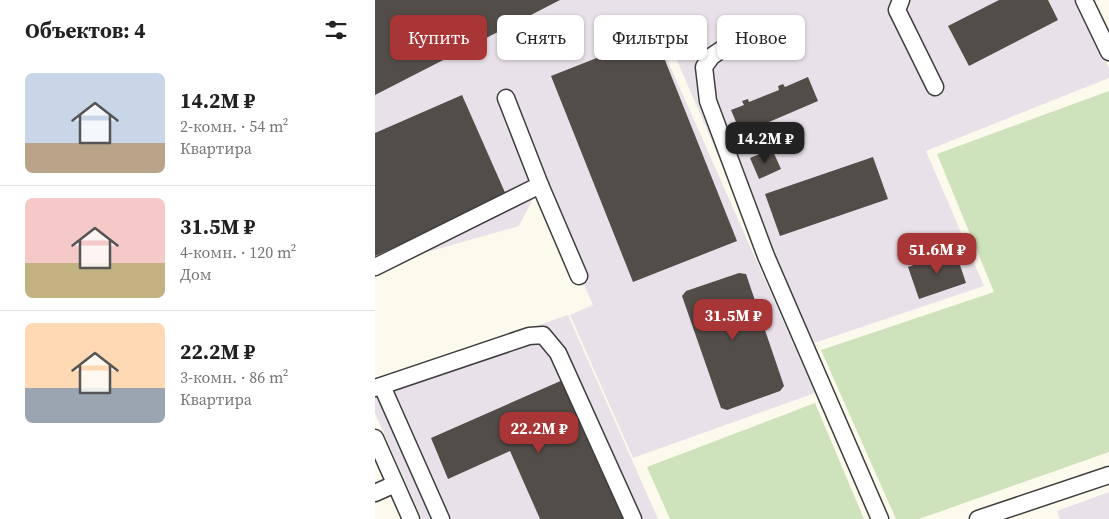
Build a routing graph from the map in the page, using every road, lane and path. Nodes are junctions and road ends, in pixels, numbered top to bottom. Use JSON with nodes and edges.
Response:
{"nodes":[{"id":1,"x":901,"y":0,"type":"edge"},
{"id":2,"x":1084,"y":0,"type":"edge"},
{"id":3,"x":717,"y":52,"type":"edge"},
{"id":4,"x":1109,"y":52,"type":"edge"},
{"id":5,"x":935,"y":87,"type":"dead end"},
{"id":6,"x":506,"y":98,"type":"dead end"},
{"id":7,"x":540,"y":185,"type":"junction"},
{"id":8,"x":375,"y":267,"type":"edge"},
{"id":9,"x":579,"y":276,"type":"dead end"},
{"id":10,"x":378,"y":387,"type":"edge"},
{"id":11,"x":375,"y":438,"type":"edge"},
{"id":12,"x":1109,"y":475,"type":"edge"},
{"id":13,"x":395,"y":484,"type":"junction"},
{"id":14,"x":375,"y":493,"type":"edge"},
{"id":15,"x":411,"y":519,"type":"edge"},
{"id":16,"x":441,"y":519,"type":"edge"},
{"id":17,"x":633,"y":519,"type":"edge"},
{"id":18,"x":880,"y":519,"type":"edge"},
{"id":19,"x":978,"y":519,"type":"edge"}],
"edges":[{"from":1,"to":5,"type":"street"},
{"from":2,"to":4,"type":"street"},
{"from":3,"to":18,"type":"street"},
{"from":6,"to":7,"type":"street"},
{"from":7,"to":8,"type":"street"},
{"from":7,"to":9,"type":"street"},
{"from":10,"to":16,"type":"street"},
{"from":10,"to":17,"type":"street"},
{"from":11,"to":13,"type":"street"},
{"from":12,"to":19,"type":"street"},
{"from":13,"to":14,"type":"street"},
{"from":13,"to":15,"type":"street"}]}
